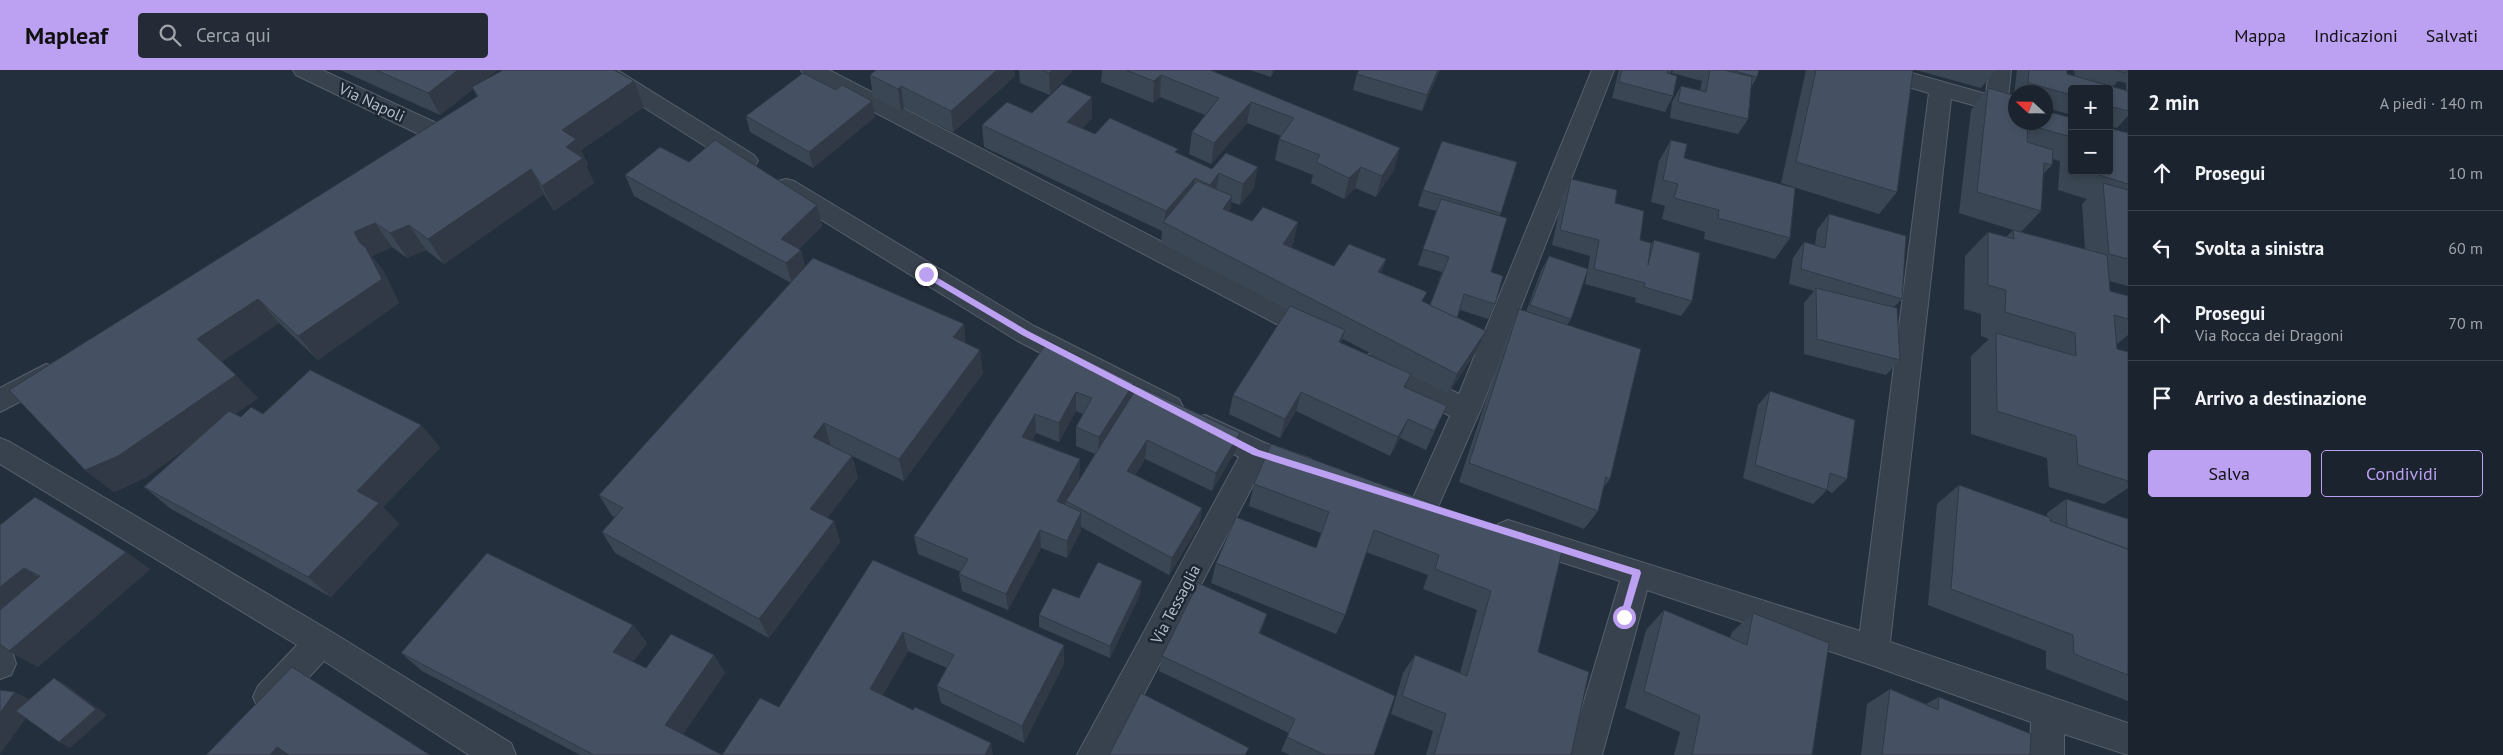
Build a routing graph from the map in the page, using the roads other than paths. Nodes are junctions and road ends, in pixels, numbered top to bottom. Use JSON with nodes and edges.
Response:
{"nodes":[{"id":1,"x":304,"y":70,"type":"edge"},
{"id":2,"x":601,"y":70,"type":"edge"},
{"id":3,"x":812,"y":70,"type":"edge"},
{"id":4,"x":1603,"y":70,"type":"edge"},
{"id":5,"x":1876,"y":70,"type":"edge"},
{"id":6,"x":2000,"y":70,"type":"edge"},
{"id":7,"x":1941,"y":89,"type":"junction"},
{"id":8,"x":2006,"y":107,"type":"edge"},
{"id":9,"x":414,"y":150,"type":"edge"},
{"id":10,"x":63,"y":365,"type":"edge"},
{"id":11,"x":0,"y":401,"type":"edge"},
{"id":12,"x":1466,"y":411,"type":"junction"},
{"id":13,"x":0,"y":450,"type":"edge"},
{"id":14,"x":1256,"y":452,"type":"junction"},
{"id":15,"x":1331,"y":477,"type":"edge"},
{"id":16,"x":1396,"y":498,"type":"edge"},
{"id":17,"x":1452,"y":516,"type":"junction"},
{"id":18,"x":1637,"y":573,"type":"junction"},
{"id":19,"x":321,"y":642,"type":"junction"},
{"id":20,"x":1873,"y":650,"type":"junction"},
{"id":21,"x":0,"y":658,"type":"edge"},
{"id":22,"x":0,"y":664,"type":"edge"},
{"id":23,"x":2048,"y":714,"type":"junction"},
{"id":24,"x":246,"y":720,"type":"edge"},
{"id":25,"x":2128,"y":738,"type":"edge"},
{"id":26,"x":499,"y":755,"type":"edge"},
{"id":27,"x":1094,"y":755,"type":"edge"},
{"id":28,"x":1585,"y":755,"type":"edge"},
{"id":29,"x":2047,"y":755,"type":"edge"}],
"edges":[{"from":1,"to":9,"type":"street","name":"Via Napoli"},
{"from":2,"to":14,"type":"street"},
{"from":3,"to":12,"type":"street"},
{"from":4,"to":12,"type":"street"},
{"from":5,"to":7,"type":"street"},
{"from":6,"to":8,"type":"street"},
{"from":7,"to":8,"type":"street"},
{"from":7,"to":20,"type":"street"},
{"from":10,"to":11,"type":"street"},
{"from":12,"to":17,"type":"street"},
{"from":13,"to":19,"type":"street"},
{"from":14,"to":15,"type":"street"},
{"from":14,"to":27,"type":"street","name":"Via Tessaglia"},
{"from":16,"to":17,"type":"street"},
{"from":17,"to":18,"type":"street"},
{"from":18,"to":20,"type":"street"},
{"from":18,"to":28,"type":"street"},
{"from":19,"to":24,"type":"street"},
{"from":19,"to":26,"type":"street"},
{"from":20,"to":23,"type":"street"},
{"from":21,"to":22,"type":"street"},
{"from":23,"to":25,"type":"street"},
{"from":23,"to":29,"type":"street"}]}
